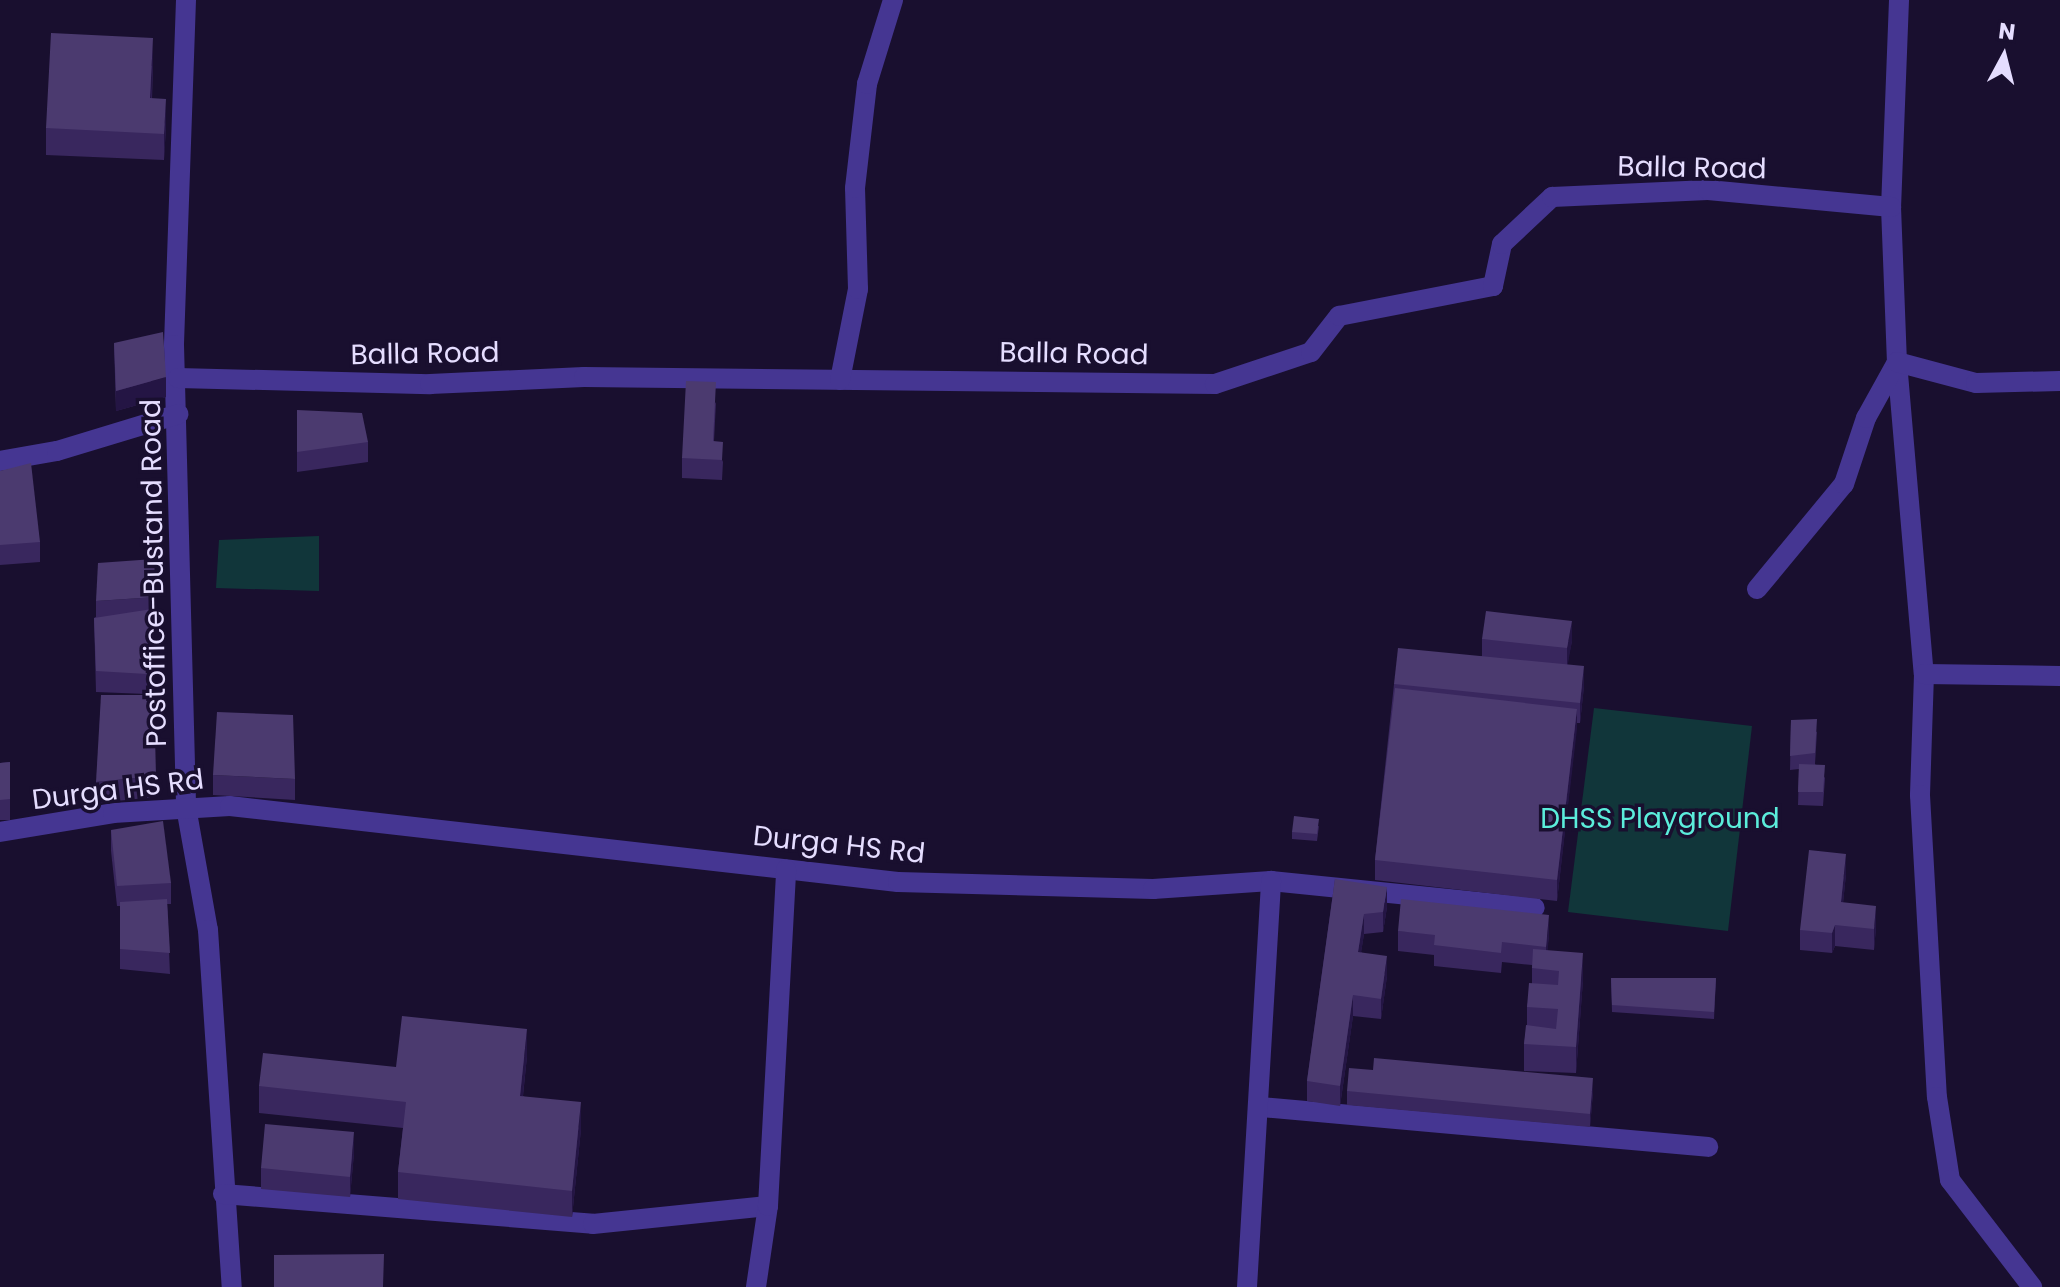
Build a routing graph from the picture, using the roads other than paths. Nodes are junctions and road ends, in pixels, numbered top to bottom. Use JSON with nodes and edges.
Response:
{"nodes":[{"id":1,"x":186,"y":0,"type":"edge"},
{"id":2,"x":893,"y":0,"type":"edge"},
{"id":3,"x":1899,"y":0,"type":"edge"},
{"id":4,"x":1891,"y":207,"type":"junction"},
{"id":5,"x":1897,"y":362,"type":"junction"},
{"id":6,"x":178,"y":378,"type":"junction"},
{"id":7,"x":840,"y":380,"type":"junction"},
{"id":8,"x":2060,"y":381,"type":"edge"},
{"id":9,"x":179,"y":414,"type":"junction"},
{"id":10,"x":0,"y":461,"type":"edge"},
{"id":11,"x":1757,"y":589,"type":"dead end"},
{"id":12,"x":1924,"y":674,"type":"junction"},
{"id":13,"x":2060,"y":676,"type":"edge"},
{"id":14,"x":186,"y":807,"type":"junction"},
{"id":15,"x":0,"y":832,"type":"edge"},
{"id":16,"x":786,"y":869,"type":"junction"},
{"id":17,"x":1271,"y":881,"type":"junction"},
{"id":18,"x":1535,"y":908,"type":"dead end"},
{"id":19,"x":1261,"y":1107,"type":"junction"},
{"id":20,"x":1708,"y":1147,"type":"dead end"},
{"id":21,"x":223,"y":1194,"type":"junction"},
{"id":22,"x":768,"y":1206,"type":"junction"},
{"id":23,"x":232,"y":1287,"type":"edge"},
{"id":24,"x":756,"y":1287,"type":"edge"},
{"id":25,"x":1247,"y":1287,"type":"edge"},
{"id":26,"x":2032,"y":1287,"type":"edge"}],
"edges":[{"from":1,"to":6,"type":"street","name":"Postoffice-Bustand Road"},
{"from":2,"to":7,"type":"street"},
{"from":3,"to":4,"type":"street"},
{"from":4,"to":5,"type":"street"},
{"from":4,"to":7,"type":"street","name":"Balla Road"},
{"from":5,"to":8,"type":"street"},
{"from":5,"to":11,"type":"street"},
{"from":5,"to":12,"type":"street"},
{"from":6,"to":7,"type":"street","name":"Balla Road"},
{"from":6,"to":9,"type":"street","name":"Postoffice-Bustand Road"},
{"from":9,"to":10,"type":"street"},
{"from":9,"to":14,"type":"street","name":"Postoffice-Bustand Road"},
{"from":12,"to":13,"type":"street"},
{"from":12,"to":26,"type":"street"},
{"from":14,"to":15,"type":"street","name":"Durga HS Rd"},
{"from":14,"to":16,"type":"street","name":"Durga HS Rd"},
{"from":14,"to":21,"type":"street","name":"Postoffice-Bustand Road"},
{"from":16,"to":17,"type":"street","name":"Durga HS Rd"},
{"from":16,"to":22,"type":"street"},
{"from":17,"to":18,"type":"street","name":"Durga HS Rd"},
{"from":17,"to":19,"type":"street"},
{"from":19,"to":20,"type":"street"},
{"from":19,"to":25,"type":"street"},
{"from":21,"to":22,"type":"street"},
{"from":21,"to":23,"type":"street","name":"Postoffice-Bustand Road"},
{"from":22,"to":24,"type":"street"}]}
